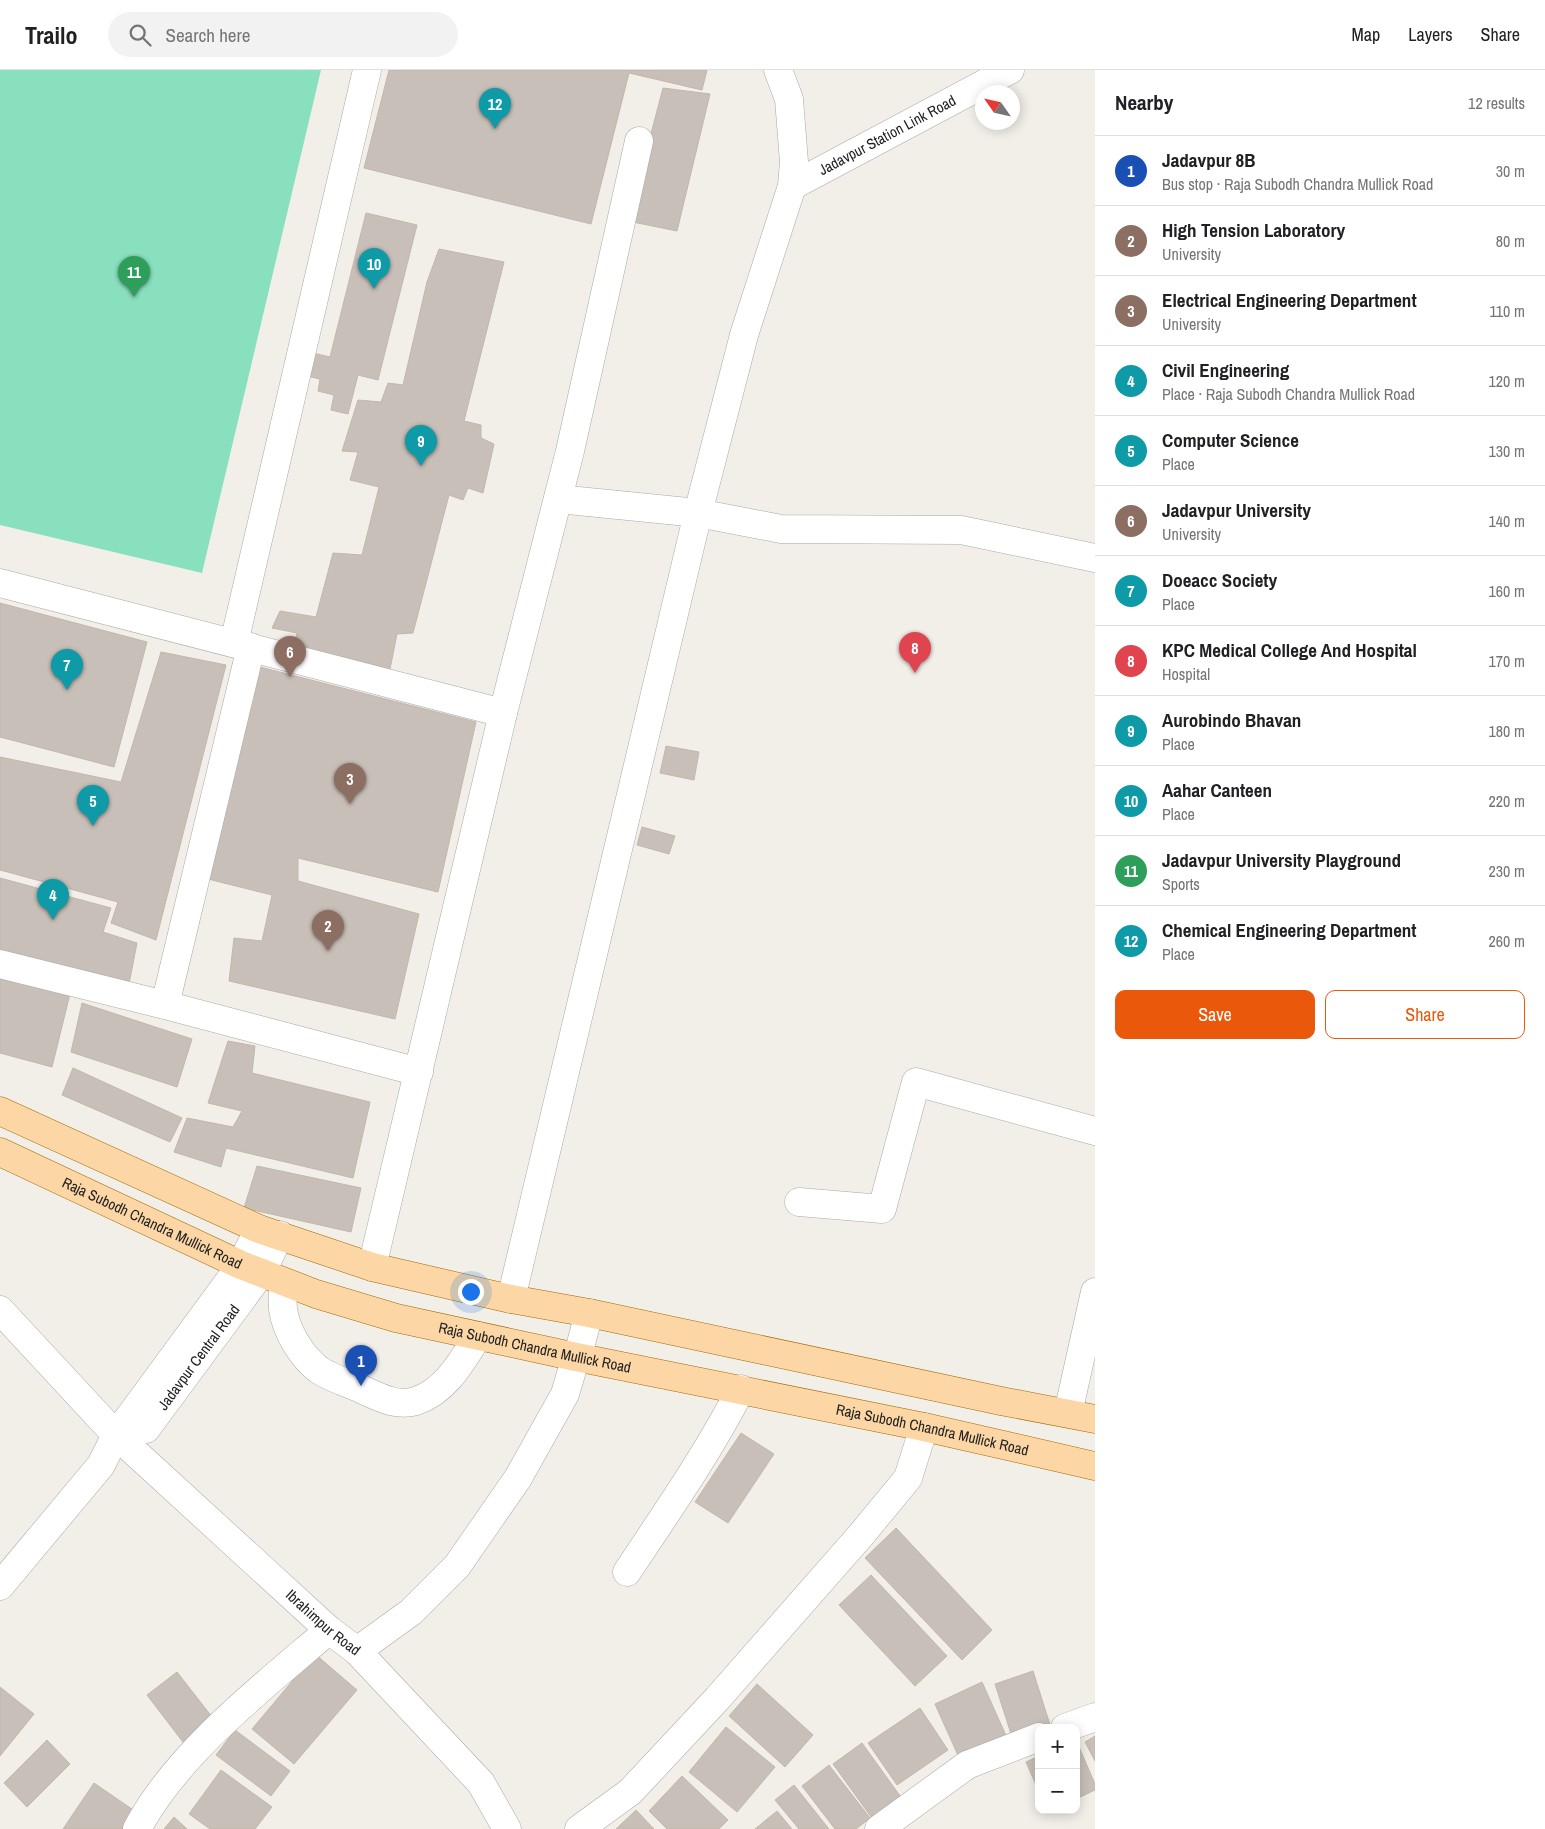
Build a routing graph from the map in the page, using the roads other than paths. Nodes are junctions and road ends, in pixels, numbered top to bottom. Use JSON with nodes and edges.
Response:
{"nodes":[{"id":1,"x":367,"y":70,"type":"edge"},
{"id":2,"x":778,"y":70,"type":"edge"},
{"id":3,"x":1010,"y":70,"type":"edge"},
{"id":4,"x":640,"y":141,"type":"dead end"},
{"id":5,"x":792,"y":186,"type":"junction"},
{"id":6,"x":558,"y":499,"type":"junction"},
{"id":7,"x":698,"y":513,"type":"junction"},
{"id":8,"x":1095,"y":558,"type":"edge"},
{"id":9,"x":0,"y":583,"type":"edge"},
{"id":10,"x":242,"y":645,"type":"junction"},
{"id":11,"x":503,"y":712,"type":"junction"},
{"id":12,"x":0,"y":964,"type":"edge"},
{"id":13,"x":165,"y":1005,"type":"junction"},
{"id":14,"x":419,"y":1072,"type":"junction"},
{"id":15,"x":0,"y":1111,"type":"edge"},
{"id":16,"x":1095,"y":1131,"type":"edge"},
{"id":17,"x":1,"y":1154,"type":"edge"},
{"id":18,"x":799,"y":1202,"type":"dead end"},
{"id":19,"x":270,"y":1232,"type":"junction"},
{"id":20,"x":372,"y":1267,"type":"junction"},
{"id":21,"x":262,"y":1273,"type":"junction"},
{"id":22,"x":1095,"y":1292,"type":"edge"},
{"id":23,"x":511,"y":1299,"type":"junction"},
{"id":24,"x":0,"y":1310,"type":"edge"},
{"id":25,"x":589,"y":1313,"type":"junction"},
{"id":26,"x":478,"y":1336,"type":"junction"},
{"id":27,"x":576,"y":1357,"type":"junction"},
{"id":28,"x":741,"y":1389,"type":"junction"},
{"id":29,"x":1068,"y":1413,"type":"junction"},
{"id":30,"x":1095,"y":1419,"type":"edge"},
{"id":31,"x":924,"y":1427,"type":"junction"},
{"id":32,"x":124,"y":1442,"type":"junction"},
{"id":33,"x":1095,"y":1466,"type":"edge"},
{"id":34,"x":627,"y":1572,"type":"dead end"},
{"id":35,"x":0,"y":1586,"type":"edge"},
{"id":36,"x":329,"y":1630,"type":"junction"},
{"id":37,"x":357,"y":1651,"type":"junction"},
{"id":38,"x":1095,"y":1718,"type":"edge"},
{"id":39,"x":1077,"y":1724,"type":"edge"},
{"id":40,"x":1035,"y":1739,"type":"edge"},
{"id":41,"x":137,"y":1829,"type":"edge"},
{"id":42,"x":506,"y":1829,"type":"edge"},
{"id":43,"x":579,"y":1829,"type":"edge"},
{"id":44,"x":879,"y":1829,"type":"edge"}],
"edges":[{"from":1,"to":10,"type":"street"},
{"from":2,"to":5,"type":"street"},
{"from":3,"to":5,"type":"street","name":"Jadavpur Station Link Road"},
{"from":4,"to":6,"type":"street"},
{"from":5,"to":7,"type":"street"},
{"from":6,"to":7,"type":"street"},
{"from":6,"to":11,"type":"street"},
{"from":7,"to":8,"type":"street"},
{"from":7,"to":23,"type":"street"},
{"from":9,"to":10,"type":"street"},
{"from":10,"to":11,"type":"street"},
{"from":10,"to":13,"type":"street"},
{"from":11,"to":14,"type":"street"},
{"from":12,"to":13,"type":"street"},
{"from":13,"to":14,"type":"street"},
{"from":14,"to":20,"type":"street"},
{"from":15,"to":19,"type":"main road"},
{"from":16,"to":18,"type":"street"},
{"from":17,"to":21,"type":"main road","name":"Raja Subodh Chandra Mullick Road"},
{"from":19,"to":20,"type":"main road"},
{"from":19,"to":21,"type":"street","name":"Jadavpur Central Road"},
{"from":20,"to":23,"type":"main road"},
{"from":21,"to":26,"type":"main road","name":"Raja Subodh Chandra Mullick Road"},
{"from":21,"to":26,"type":"street"},
{"from":21,"to":32,"type":"street","name":"Jadavpur Central Road"},
{"from":22,"to":29,"type":"street"},
{"from":23,"to":25,"type":"main road"},
{"from":24,"to":32,"type":"street","name":"Ibrahimpur Road"},
{"from":25,"to":27,"type":"street"},
{"from":25,"to":29,"type":"main road"},
{"from":26,"to":27,"type":"main road","name":"Raja Subodh Chandra Mullick Road"},
{"from":27,"to":28,"type":"main road","name":"Raja Subodh Chandra Mullick Road"},
{"from":27,"to":37,"type":"street"},
{"from":28,"to":31,"type":"main road","name":"Raja Subodh Chandra Mullick Road"},
{"from":28,"to":34,"type":"street"},
{"from":29,"to":30,"type":"main road"},
{"from":31,"to":33,"type":"main road","name":"Raja Subodh Chandra Mullick Road"},
{"from":31,"to":43,"type":"street"},
{"from":32,"to":35,"type":"street","name":"Jadavpur Central Road"},
{"from":32,"to":36,"type":"street","name":"Ibrahimpur Road"},
{"from":36,"to":37,"type":"street","name":"Ibrahimpur Road"},
{"from":36,"to":41,"type":"street"},
{"from":37,"to":42,"type":"street","name":"Ibrahimpur Road"},
{"from":38,"to":39,"type":"street"},
{"from":40,"to":44,"type":"street"}]}
